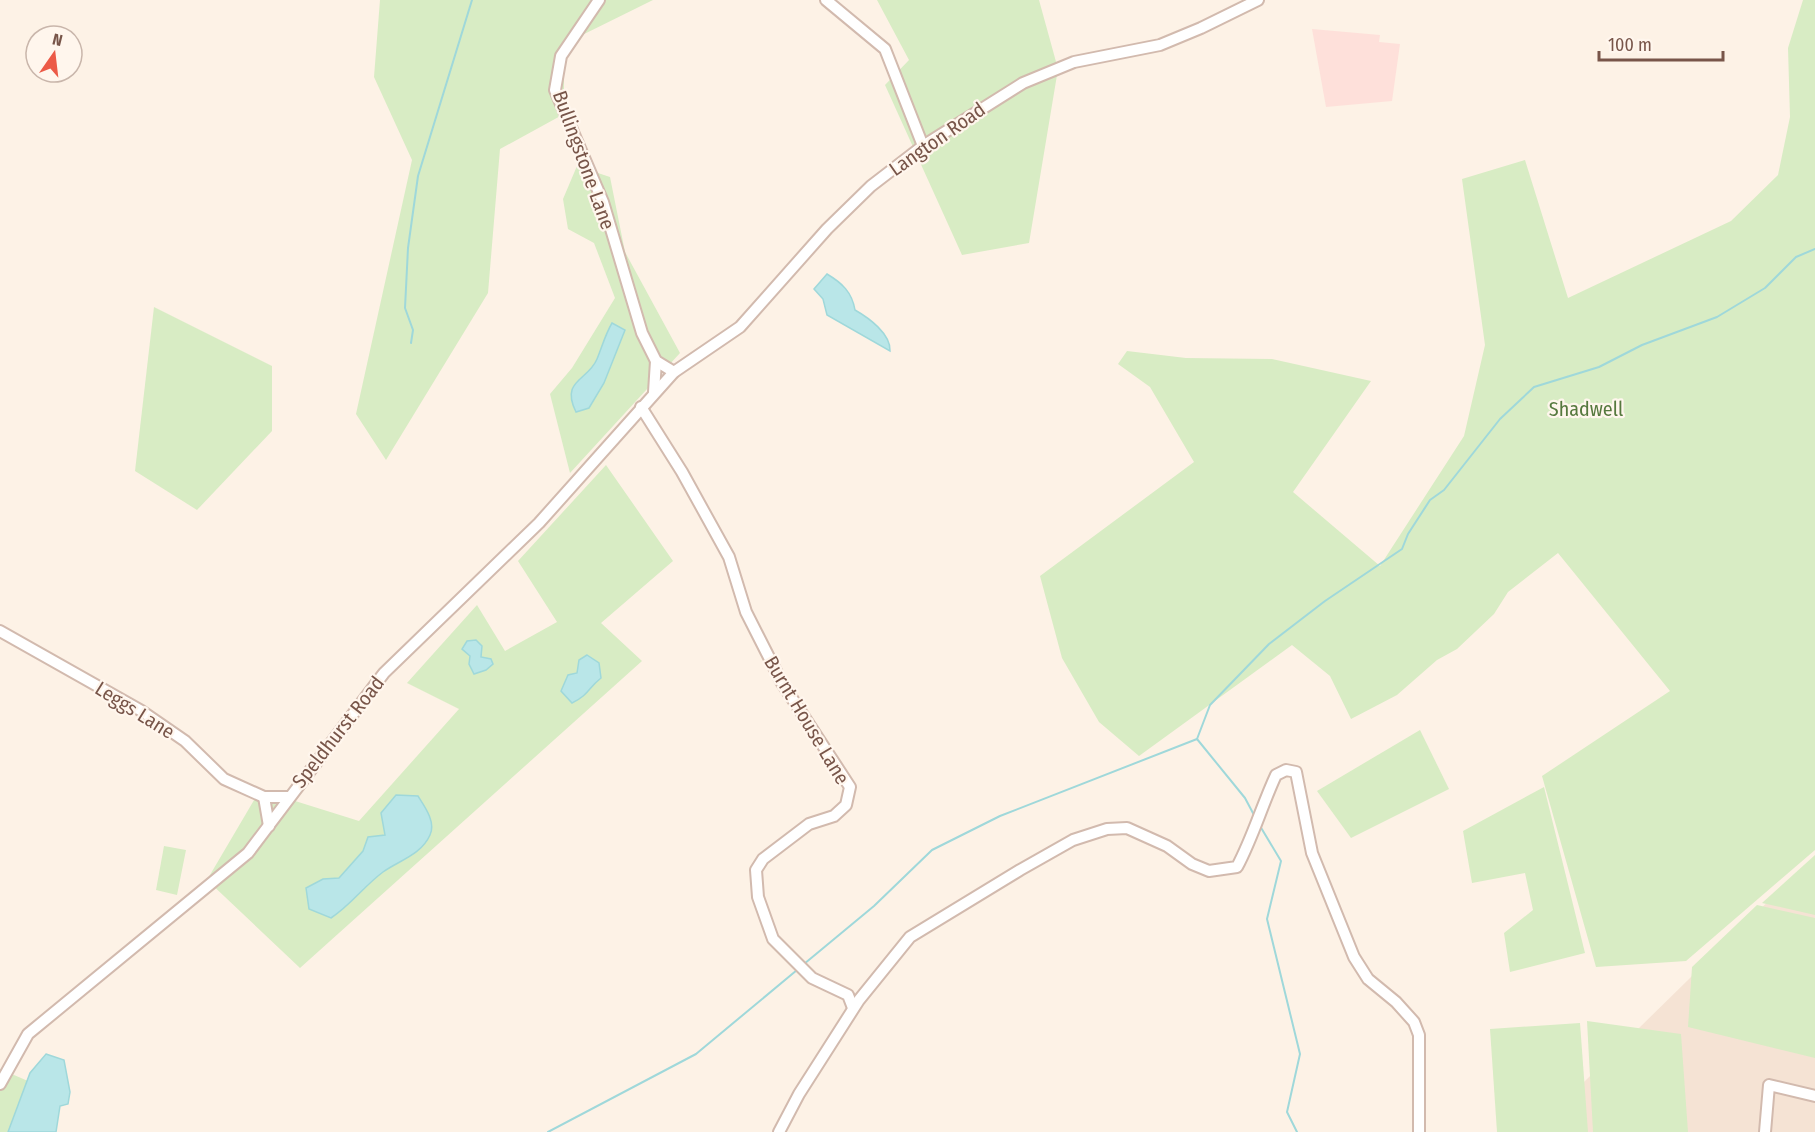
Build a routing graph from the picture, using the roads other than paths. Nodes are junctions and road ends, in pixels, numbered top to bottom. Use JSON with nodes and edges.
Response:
{"nodes":[{"id":1,"x":599,"y":0,"type":"edge"},
{"id":2,"x":826,"y":0,"type":"edge"},
{"id":3,"x":1258,"y":0,"type":"edge"},
{"id":4,"x":923,"y":146,"type":"junction"},
{"id":5,"x":657,"y":361,"type":"junction"},
{"id":6,"x":674,"y":372,"type":"junction"},
{"id":7,"x":654,"y":392,"type":"junction"},
{"id":8,"x":641,"y":407,"type":"junction"},
{"id":9,"x":0,"y":630,"type":"edge"},
{"id":10,"x":264,"y":797,"type":"junction"},
{"id":11,"x":288,"y":797,"type":"junction"},
{"id":12,"x":269,"y":826,"type":"junction"},
{"id":13,"x":853,"y":1008,"type":"junction"},
{"id":14,"x":0,"y":1084,"type":"edge"},
{"id":15,"x":1815,"y":1096,"type":"edge"},
{"id":16,"x":779,"y":1132,"type":"edge"},
{"id":17,"x":1419,"y":1132,"type":"edge"},
{"id":18,"x":1765,"y":1132,"type":"edge"}],
"edges":[{"from":1,"to":5,"type":"street","name":"Bullingstone Lane"},
{"from":2,"to":4,"type":"street"},
{"from":3,"to":4,"type":"street","name":"Langton Road"},
{"from":4,"to":6,"type":"street","name":"Langton Road"},
{"from":5,"to":6,"type":"street","name":"Bullingstone Lane"},
{"from":5,"to":7,"type":"street"},
{"from":6,"to":7,"type":"street","name":"Speldhurst Road"},
{"from":7,"to":8,"type":"street","name":"Speldhurst Road"},
{"from":8,"to":11,"type":"street","name":"Speldhurst Road"},
{"from":8,"to":13,"type":"street","name":"Burnt House Lane"},
{"from":9,"to":10,"type":"street","name":"Leggs Lane"},
{"from":10,"to":11,"type":"street","name":"Leggs Lane"},
{"from":10,"to":12,"type":"street"},
{"from":11,"to":12,"type":"street","name":"Speldhurst Road"},
{"from":12,"to":14,"type":"street","name":"Speldhurst Road"},
{"from":13,"to":16,"type":"street"},
{"from":13,"to":17,"type":"street"},
{"from":15,"to":18,"type":"street"}]}
